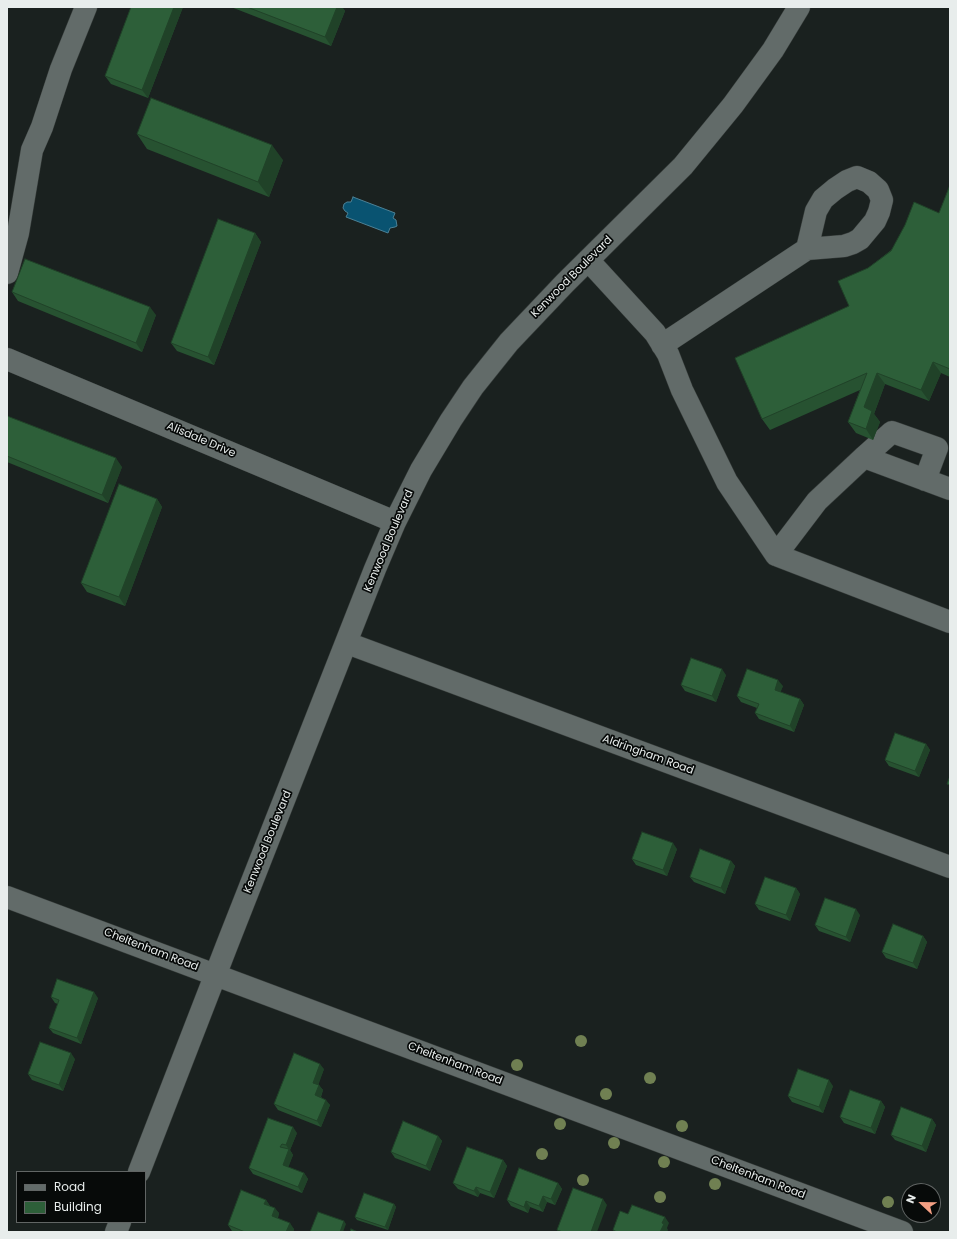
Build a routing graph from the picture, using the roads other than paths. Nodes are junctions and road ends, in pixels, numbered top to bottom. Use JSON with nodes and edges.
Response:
{"nodes":[{"id":1,"x":86,"y":7,"type":"edge"},
{"id":2,"x":799,"y":7,"type":"edge"},
{"id":3,"x":807,"y":249,"type":"dead end"},
{"id":4,"x":588,"y":260,"type":"junction"},
{"id":5,"x":7,"y":273,"type":"edge"},
{"id":6,"x":662,"y":345,"type":"junction"},
{"id":7,"x":7,"y":359,"type":"edge"},
{"id":8,"x":864,"y":457,"type":"junction"},
{"id":9,"x":925,"y":480,"type":"junction"},
{"id":10,"x":950,"y":489,"type":"edge"},
{"id":11,"x":395,"y":522,"type":"junction"},
{"id":12,"x":776,"y":555,"type":"junction"},
{"id":13,"x":950,"y":622,"type":"edge"},
{"id":14,"x":347,"y":643,"type":"junction"},
{"id":15,"x":950,"y":867,"type":"edge"},
{"id":16,"x":7,"y":897,"type":"edge"},
{"id":17,"x":215,"y":975,"type":"junction"},
{"id":18,"x":139,"y":1171,"type":"edge"},
{"id":19,"x":902,"y":1232,"type":"edge"}],
"edges":[{"from":1,"to":5,"type":"street"},
{"from":2,"to":4,"type":"street","name":"Kenwood Boulevard"},
{"from":3,"to":6,"type":"street"},
{"from":4,"to":6,"type":"street"},
{"from":4,"to":11,"type":"street","name":"Kenwood Boulevard"},
{"from":6,"to":12,"type":"street"},
{"from":7,"to":11,"type":"street","name":"Alisdale Drive"},
{"from":8,"to":9,"type":"street"},
{"from":8,"to":9,"type":"street"},
{"from":8,"to":12,"type":"street"},
{"from":9,"to":10,"type":"street"},
{"from":11,"to":14,"type":"street","name":"Kenwood Boulevard"},
{"from":12,"to":13,"type":"street"},
{"from":14,"to":15,"type":"street","name":"Aldringham Road"},
{"from":14,"to":17,"type":"street","name":"Kenwood Boulevard"},
{"from":16,"to":17,"type":"street","name":"Cheltenham Road"},
{"from":17,"to":18,"type":"street","name":"Kenwood Boulevard"},
{"from":17,"to":19,"type":"street","name":"Cheltenham Road"}]}
